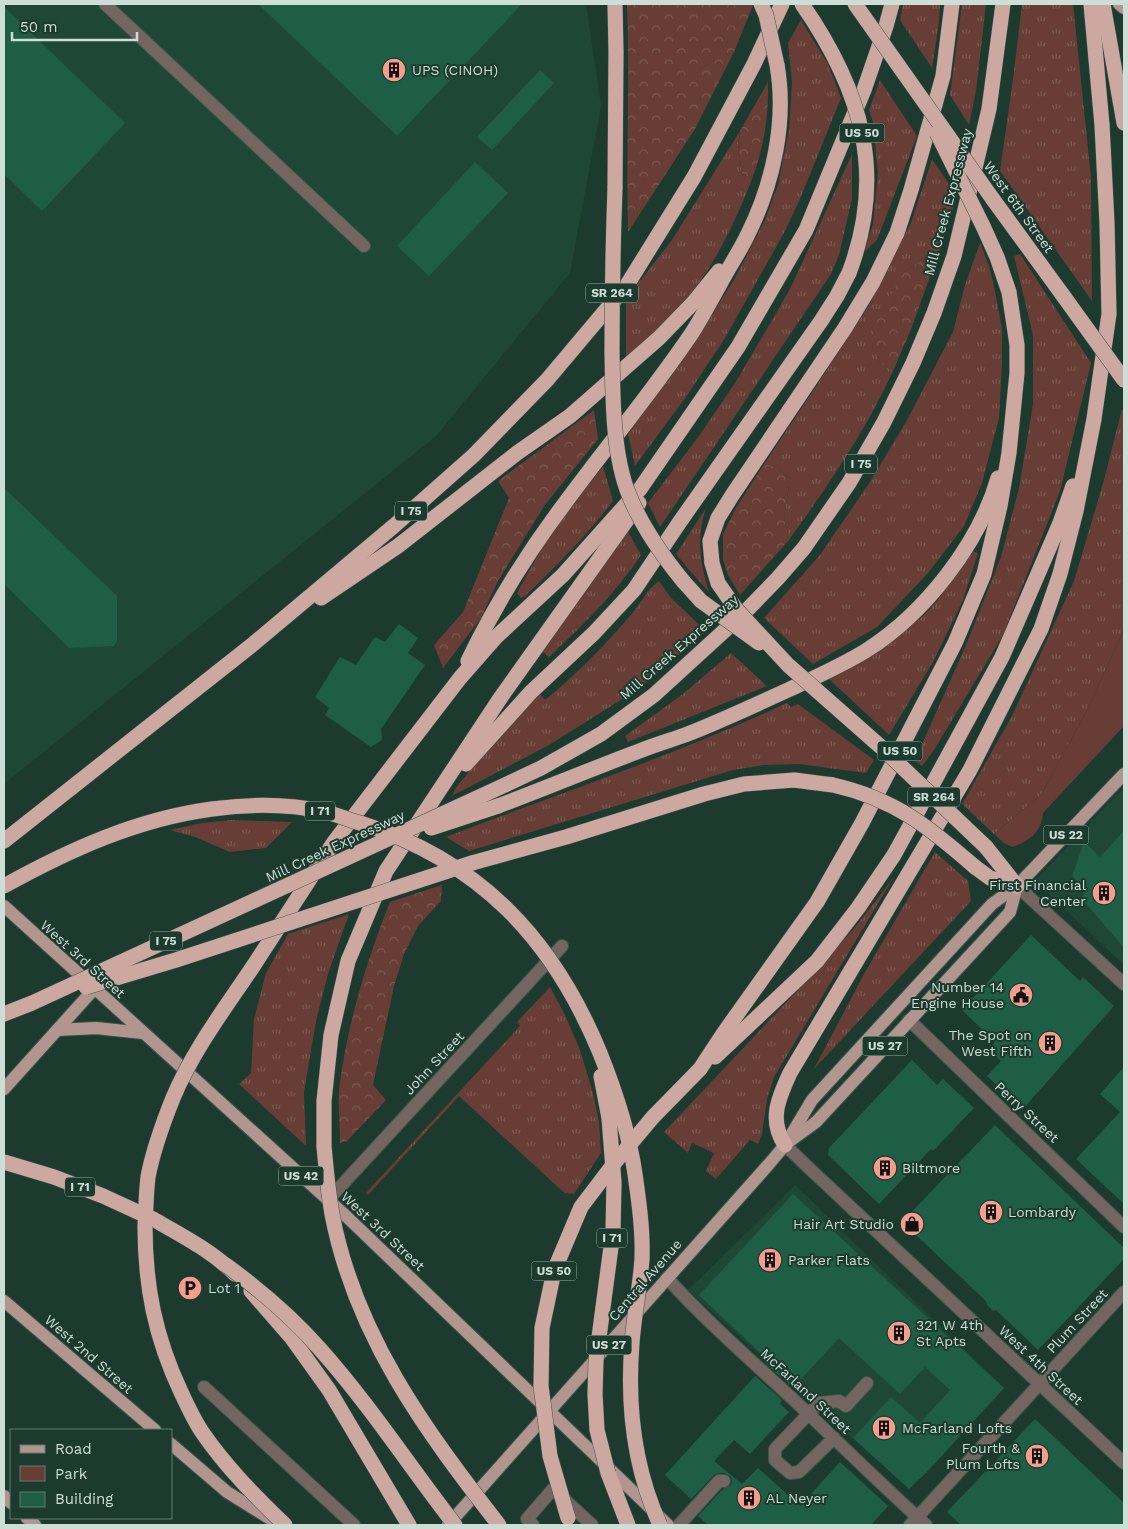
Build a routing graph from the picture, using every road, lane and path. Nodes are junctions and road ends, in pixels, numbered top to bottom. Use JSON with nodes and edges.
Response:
{"nodes":[{"id":1,"x":105,"y":4,"type":"edge"},
{"id":2,"x":615,"y":4,"type":"edge"},
{"id":3,"x":761,"y":4,"type":"edge"},
{"id":4,"x":782,"y":4,"type":"edge"},
{"id":5,"x":802,"y":4,"type":"edge"},
{"id":6,"x":855,"y":4,"type":"edge"},
{"id":7,"x":892,"y":4,"type":"edge"},
{"id":8,"x":952,"y":4,"type":"edge"},
{"id":9,"x":1003,"y":4,"type":"edge"},
{"id":10,"x":1091,"y":4,"type":"edge"},
{"id":11,"x":1103,"y":4,"type":"edge"},
{"id":12,"x":1119,"y":4,"type":"edge"},
{"id":13,"x":1124,"y":8,"type":"edge"},
{"id":14,"x":905,"y":76,"type":"junction"},
{"id":15,"x":1124,"y":123,"type":"edge"},
{"id":16,"x":748,"y":234,"type":"junction"},
{"id":17,"x":364,"y":246,"type":"dead end"},
{"id":18,"x":1124,"y":380,"type":"edge"},
{"id":19,"x":1015,"y":398,"type":"junction"},
{"id":20,"x":693,"y":412,"type":"junction"},
{"id":21,"x":1088,"y":444,"type":"junction"},
{"id":22,"x":252,"y":645,"type":"junction"},
{"id":23,"x":788,"y":665,"type":"junction"},
{"id":24,"x":460,"y":678,"type":"junction"},
{"id":25,"x":1124,"y":774,"type":"edge"},
{"id":26,"x":436,"y":796,"type":"junction"},
{"id":27,"x":4,"y":841,"type":"edge"},
{"id":28,"x":365,"y":850,"type":"junction"},
{"id":29,"x":4,"y":886,"type":"edge"},
{"id":30,"x":1017,"y":886,"type":"junction"},
{"id":31,"x":4,"y":906,"type":"edge"},
{"id":32,"x":562,"y":946,"type":"dead end"},
{"id":33,"x":1124,"y":984,"type":"edge"},
{"id":34,"x":94,"y":989,"type":"junction"},
{"id":35,"x":32,"y":1003,"type":"junction"},
{"id":36,"x":577,"y":1004,"type":"junction"},
{"id":37,"x":4,"y":1014,"type":"edge"},
{"id":38,"x":909,"y":1020,"type":"junction"},
{"id":39,"x":57,"y":1030,"type":"junction"},
{"id":40,"x":143,"y":1033,"type":"junction"},
{"id":41,"x":700,"y":1069,"type":"junction"},
{"id":42,"x":4,"y":1089,"type":"edge"},
{"id":43,"x":786,"y":1144,"type":"junction"},
{"id":44,"x":4,"y":1162,"type":"edge"},
{"id":45,"x":328,"y":1200,"type":"junction"},
{"id":46,"x":1124,"y":1227,"type":"edge"},
{"id":47,"x":226,"y":1265,"type":"junction"},
{"id":48,"x":667,"y":1278,"type":"junction"},
{"id":49,"x":1124,"y":1292,"type":"edge"},
{"id":50,"x":4,"y":1301,"type":"edge"},
{"id":51,"x":867,"y":1383,"type":"dead end"},
{"id":52,"x":1039,"y":1384,"type":"junction"},
{"id":53,"x":204,"y":1387,"type":"dead end"},
{"id":54,"x":550,"y":1411,"type":"junction"},
{"id":55,"x":809,"y":1414,"type":"junction"},
{"id":56,"x":154,"y":1429,"type":"edge"},
{"id":57,"x":834,"y":1438,"type":"junction"},
{"id":58,"x":172,"y":1445,"type":"edge"},
{"id":59,"x":1124,"y":1463,"type":"edge"},
{"id":60,"x":724,"y":1481,"type":"dead end"},
{"id":61,"x":918,"y":1523,"type":"edge"},
{"id":62,"x":280,"y":1525,"type":"edge"},
{"id":63,"x":285,"y":1525,"type":"edge"},
{"id":64,"x":354,"y":1525,"type":"edge"},
{"id":65,"x":409,"y":1525,"type":"edge"},
{"id":66,"x":448,"y":1525,"type":"edge"},
{"id":67,"x":455,"y":1525,"type":"edge"},
{"id":68,"x":499,"y":1525,"type":"edge"},
{"id":69,"x":533,"y":1525,"type":"edge"},
{"id":70,"x":572,"y":1525,"type":"edge"},
{"id":71,"x":592,"y":1525,"type":"edge"},
{"id":72,"x":628,"y":1525,"type":"edge"},
{"id":73,"x":660,"y":1525,"type":"edge"},
{"id":74,"x":668,"y":1525,"type":"edge"},
{"id":75,"x":679,"y":1525,"type":"edge"}],
"edges":[{"from":1,"to":17,"type":"street"},
{"from":2,"to":23,"type":"highway","number":"SR 264","bridge":true},
{"from":3,"to":16,"type":"highway","bridge":true},
{"from":4,"to":22,"type":"highway","number":"I 75"},
{"from":5,"to":26,"type":"highway","number":"US 50","bridge":true},
{"from":6,"to":14,"type":"highway","name":"West 6th Street","number":"US 50","bridge":true},
{"from":7,"to":20,"type":"highway"},
{"from":8,"to":23,"type":"highway","bridge":true},
{"from":9,"to":28,"type":"highway","name":"Mill Creek Expressway","number":"I 75","bridge":true},
{"from":10,"to":21,"type":"highway"},
{"from":11,"to":15,"type":"highway"},
{"from":12,"to":13,"type":"main road"},
{"from":14,"to":18,"type":"highway","name":"West 6th Street","bridge":true},
{"from":14,"to":19,"type":"highway","number":"US 50","bridge":true},
{"from":16,"to":22,"type":"highway"},
{"from":16,"to":24,"type":"highway"},
{"from":19,"to":28,"type":"highway","bridge":true},
{"from":19,"to":41,"type":"highway","number":"US 50"},
{"from":20,"to":24,"type":"highway"},
{"from":20,"to":26,"type":"highway"},
{"from":21,"to":41,"type":"highway"},
{"from":21,"to":43,"type":"highway"},
{"from":22,"to":27,"type":"highway","number":"I 75"},
{"from":23,"to":30,"type":"highway","number":"SR 264","bridge":true},
{"from":24,"to":63,"type":"highway","bridge":true},
{"from":25,"to":30,"type":"main road","name":"Central Avenue","number":"US 22"},
{"from":26,"to":68,"type":"highway","number":"US 50","bridge":true},
{"from":28,"to":35,"type":"highway","name":"Mill Creek Expressway","number":"I 75","bridge":true},
{"from":29,"to":36,"type":"highway","number":"I 71","bridge":true},
{"from":30,"to":33,"type":"street"},
{"from":30,"to":35,"type":"highway","bridge":true},
{"from":30,"to":38,"type":"main road","name":"Central Avenue","number":"US 27"},
{"from":30,"to":43,"type":"main road","name":"Central Avenue","number":"US 27"},
{"from":31,"to":34,"type":"main road","name":"West 3rd Street"},
{"from":32,"to":45,"type":"street","name":"John Street"},
{"from":34,"to":39,"type":"main road"},
{"from":34,"to":40,"type":"main road","name":"West 3rd Street","number":"US 42"},
{"from":35,"to":37,"type":"highway","name":"Mill Creek Expressway","number":"I 75"},
{"from":36,"to":72,"type":"highway","number":"I 71","bridge":true},
{"from":36,"to":73,"type":"highway","bridge":true},
{"from":38,"to":43,"type":"main road","name":"Central Avenue","number":"US 27"},
{"from":38,"to":46,"type":"street","name":"Perry Street"},
{"from":39,"to":40,"type":"main road"},
{"from":39,"to":42,"type":"main road"},
{"from":40,"to":45,"type":"main road","name":"West 3rd Street","number":"US 42"},
{"from":41,"to":70,"type":"highway","number":"US 50","bridge":true},
{"from":43,"to":48,"type":"main road","name":"Central Avenue","number":"US 27"},
{"from":43,"to":52,"type":"street","name":"West 4th Street"},
{"from":44,"to":47,"type":"highway","number":"I 71","bridge":true},
{"from":45,"to":54,"type":"main road","name":"West 3rd Street","number":"US 42"},
{"from":47,"to":65,"type":"highway","bridge":true},
{"from":47,"to":67,"type":"highway","number":"I 71","bridge":true},
{"from":48,"to":54,"type":"main road","name":"Central Avenue","number":"US 27"},
{"from":48,"to":55,"type":"street","name":"McFarland Street"},
{"from":49,"to":52,"type":"street","name":"Plum Street"},
{"from":50,"to":56,"type":"main road","name":"West 2nd Street"},
{"from":51,"to":55,"type":"street"},
{"from":52,"to":59,"type":"street","name":"West 4th Street"},
{"from":52,"to":61,"type":"street","name":"Plum Street"},
{"from":53,"to":64,"type":"street"},
{"from":54,"to":66,"type":"main road","name":"Central Avenue","number":"US 27"},
{"from":54,"to":74,"type":"main road","name":"West 3rd Street"},
{"from":55,"to":57,"type":"street","name":"McFarland Street"},
{"from":55,"to":57,"type":"street"},
{"from":57,"to":61,"type":"street","name":"McFarland Street"},
{"from":58,"to":62,"type":"main road"},
{"from":60,"to":75,"type":"street"},
{"from":69,"to":71,"type":"street"}]}
